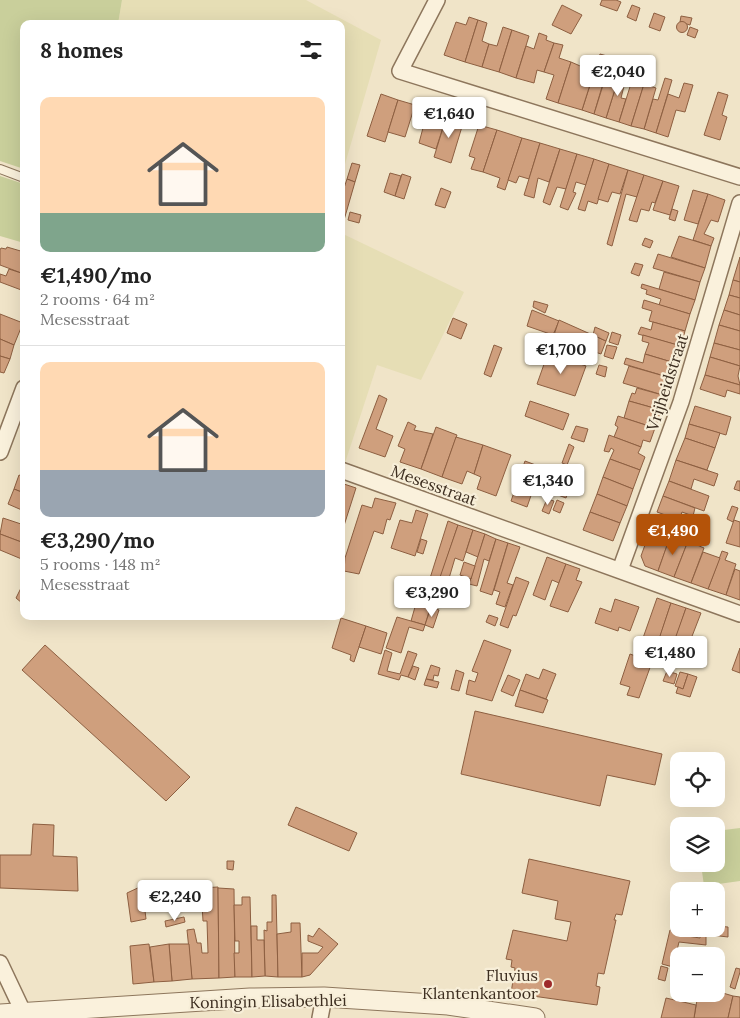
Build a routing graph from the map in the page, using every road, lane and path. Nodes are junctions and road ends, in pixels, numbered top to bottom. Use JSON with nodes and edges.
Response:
{"nodes":[{"id":1,"x":437,"y":0,"type":"edge"},
{"id":2,"x":0,"y":169,"type":"edge"},
{"id":3,"x":20,"y":176,"type":"edge"},
{"id":4,"x":740,"y":177,"type":"edge"},
{"id":5,"x":740,"y":203,"type":"edge"},
{"id":6,"x":20,"y":399,"type":"edge"},
{"id":7,"x":0,"y":452,"type":"edge"},
{"id":8,"x":345,"y":471,"type":"edge"},
{"id":9,"x":620,"y":570,"type":"junction"},
{"id":10,"x":740,"y":614,"type":"edge"},
{"id":11,"x":0,"y":962,"type":"edge"},
{"id":12,"x":324,"y":997,"type":"junction"},
{"id":13,"x":0,"y":1014,"type":"edge"},
{"id":14,"x":24,"y":1015,"type":"edge"},
{"id":15,"x":320,"y":1018,"type":"edge"},
{"id":16,"x":535,"y":1018,"type":"edge"}],
"edges":[{"from":1,"to":4,"type":"street"},
{"from":2,"to":3,"type":"lane"},
{"from":5,"to":9,"type":"street","name":"Vrijheidstraat"},
{"from":6,"to":7,"type":"street"},
{"from":8,"to":9,"type":"street","name":"Mesesstraat"},
{"from":9,"to":10,"type":"street","name":"Mesesstraat"},
{"from":11,"to":14,"type":"street"},
{"from":12,"to":14,"type":"street","name":"Koningin Elisabethlei"},
{"from":12,"to":15,"type":"street"},
{"from":12,"to":16,"type":"street","name":"Koningin Elisabethlei"},
{"from":13,"to":14,"type":"street","name":"Koningin Elisabethlei"}]}
